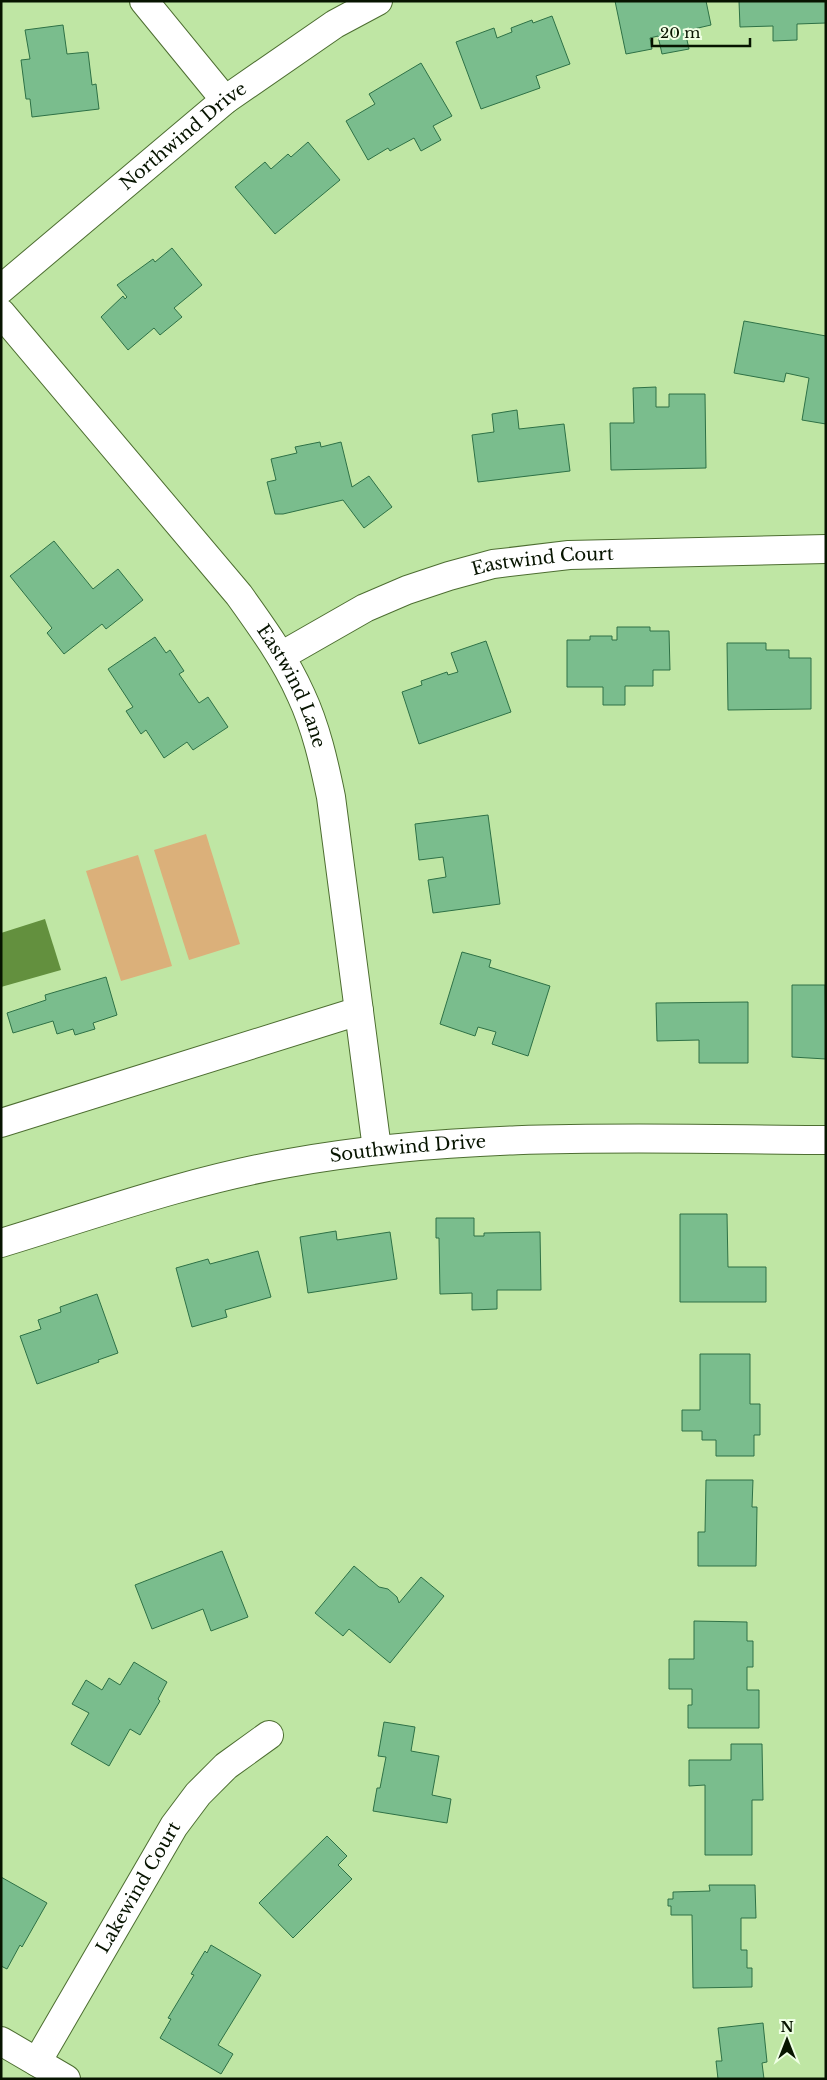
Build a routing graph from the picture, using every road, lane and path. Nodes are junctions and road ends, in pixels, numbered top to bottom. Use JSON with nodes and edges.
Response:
{"nodes":[{"id":1,"x":144,"y":1,"type":"edge"},
{"id":2,"x":378,"y":1,"type":"edge"},
{"id":3,"x":225,"y":100,"type":"junction"},
{"id":4,"x":1,"y":289,"type":"edge"},
{"id":5,"x":1,"y":313,"type":"edge"},
{"id":6,"x":826,"y":549,"type":"edge"},
{"id":7,"x":281,"y":656,"type":"junction"},
{"id":8,"x":359,"y":1011,"type":"junction"},
{"id":9,"x":1,"y":1123,"type":"edge"},
{"id":10,"x":826,"y":1140,"type":"edge"},
{"id":11,"x":377,"y":1149,"type":"junction"},
{"id":12,"x":2,"y":1240,"type":"edge"},
{"id":13,"x":269,"y":1735,"type":"dead end"},
{"id":14,"x":1,"y":2041,"type":"edge"},
{"id":15,"x":37,"y":2062,"type":"junction"},
{"id":16,"x":66,"y":2079,"type":"edge"}],
"edges":[{"from":1,"to":3,"type":"street"},
{"from":2,"to":3,"type":"street","name":"Northwind Drive"},
{"from":3,"to":4,"type":"street","name":"Northwind Drive"},
{"from":5,"to":7,"type":"street","name":"Eastwind Lane"},
{"from":6,"to":7,"type":"street","name":"Eastwind Court"},
{"from":7,"to":8,"type":"street","name":"Eastwind Lane"},
{"from":8,"to":9,"type":"street"},
{"from":8,"to":11,"type":"street","name":"Eastwind Lane"},
{"from":10,"to":11,"type":"street","name":"Southwind Drive"},
{"from":11,"to":12,"type":"street","name":"Southwind Drive"},
{"from":13,"to":15,"type":"street","name":"Lakewind Court"},
{"from":14,"to":15,"type":"street"},
{"from":15,"to":16,"type":"street"}]}
